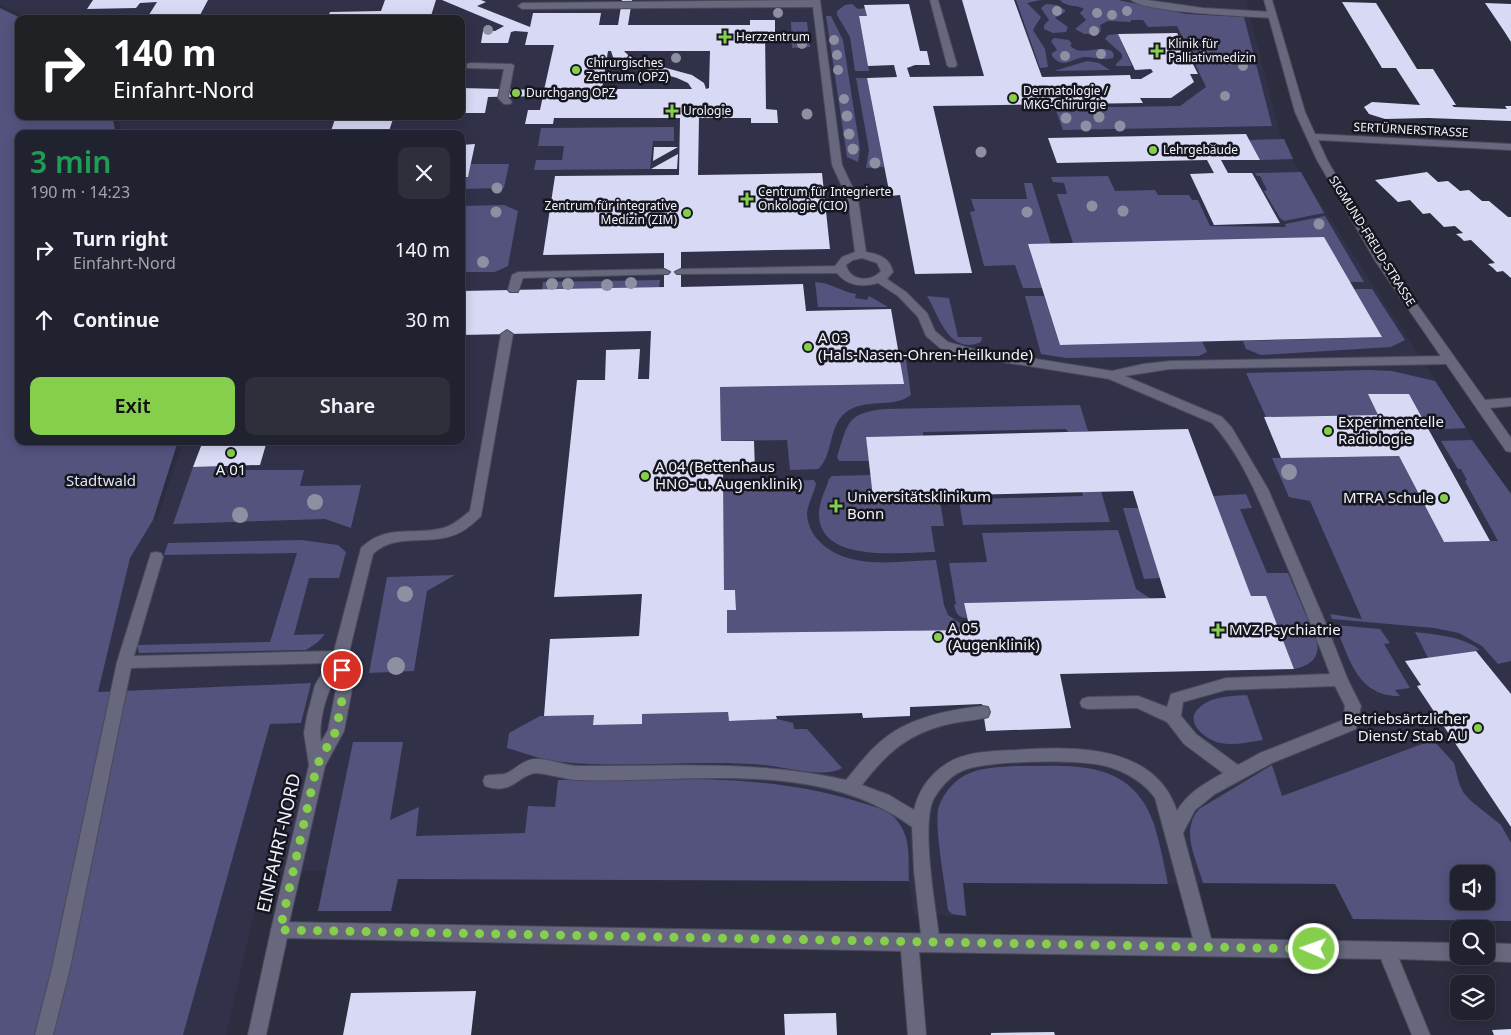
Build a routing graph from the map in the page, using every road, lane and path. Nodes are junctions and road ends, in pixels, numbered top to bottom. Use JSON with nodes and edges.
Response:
{"nodes":[{"id":1,"x":758,"y":0,"type":"edge"},
{"id":2,"x":934,"y":0,"type":"edge"},
{"id":3,"x":1135,"y":0,"type":"edge"},
{"id":4,"x":1268,"y":0,"type":"edge"},
{"id":5,"x":816,"y":2,"type":"edge"},
{"id":6,"x":1178,"y":4,"type":"edge"},
{"id":7,"x":767,"y":5,"type":"junction"},
{"id":8,"x":522,"y":6,"type":"dead end"},
{"id":9,"x":1272,"y":15,"type":"junction"},
{"id":10,"x":952,"y":65,"type":"dead end"},
{"id":11,"x":470,"y":66,"type":"dead end"},
{"id":12,"x":507,"y":102,"type":"dead end"},
{"id":13,"x":1310,"y":137,"type":"junction"},
{"id":14,"x":1511,"y":147,"type":"edge"},
{"id":15,"x":861,"y":255,"type":"junction"},
{"id":16,"x":840,"y":270,"type":"junction"},
{"id":17,"x":664,"y":272,"type":"dead end"},
{"id":18,"x":681,"y":272,"type":"dead end"},
{"id":19,"x":880,"y":279,"type":"junction"},
{"id":20,"x":514,"y":290,"type":"dead end"},
{"id":21,"x":507,"y":334,"type":"dead end"},
{"id":22,"x":1448,"y":360,"type":"junction"},
{"id":23,"x":1112,"y":375,"type":"junction"},
{"id":24,"x":1511,"y":402,"type":"edge"},
{"id":25,"x":1481,"y":405,"type":"junction"},
{"id":26,"x":1511,"y":448,"type":"edge"},
{"id":27,"x":156,"y":556,"type":"dead end"},
{"id":28,"x":340,"y":657,"type":"junction"},
{"id":29,"x":125,"y":662,"type":"junction"},
{"id":30,"x":1340,"y":680,"type":"junction"},
{"id":31,"x":1088,"y":703,"type":"dead end"},
{"id":32,"x":982,"y":712,"type":"dead end"},
{"id":33,"x":1173,"y":717,"type":"junction"},
{"id":34,"x":317,"y":765,"type":"junction"},
{"id":35,"x":1238,"y":774,"type":"junction"},
{"id":36,"x":491,"y":781,"type":"dead end"},
{"id":37,"x":849,"y":788,"type":"junction"},
{"id":38,"x":921,"y":824,"type":"junction"},
{"id":39,"x":1174,"y":832,"type":"junction"},
{"id":40,"x":280,"y":930,"type":"junction"},
{"id":41,"x":908,"y":943,"type":"junction"},
{"id":42,"x":931,"y":943,"type":"junction"},
{"id":43,"x":1204,"y":946,"type":"junction"},
{"id":44,"x":1387,"y":951,"type":"junction"},
{"id":45,"x":1450,"y":952,"type":"edge"},
{"id":46,"x":1495,"y":952,"type":"edge"},
{"id":47,"x":1511,"y":953,"type":"edge"},
{"id":48,"x":44,"y":1035,"type":"edge"},
{"id":49,"x":257,"y":1035,"type":"edge"},
{"id":50,"x":917,"y":1035,"type":"edge"},
{"id":51,"x":1421,"y":1035,"type":"edge"}],
"edges":[{"from":1,"to":7,"type":"street"},
{"from":2,"to":10,"type":"street"},
{"from":3,"to":6,"type":"street"},
{"from":4,"to":9,"type":"street","name":"SIGMUND-FREUD-STRASSE"},
{"from":5,"to":7,"type":"street"},
{"from":5,"to":15,"type":"street"},
{"from":6,"to":9,"type":"street"},
{"from":7,"to":8,"type":"street"},
{"from":9,"to":13,"type":"street","name":"SIGMUND-FREUD-STRASSE"},
{"from":11,"to":12,"type":"street"},
{"from":13,"to":14,"type":"street","name":"SERTÜRNERSTRASSE"},
{"from":13,"to":22,"type":"street","name":"SIGMUND-FREUD-STRASSE"},
{"from":15,"to":16,"type":"street"},
{"from":15,"to":19,"type":"street"},
{"from":16,"to":18,"type":"street"},
{"from":16,"to":19,"type":"street"},
{"from":17,"to":20,"type":"street"},
{"from":19,"to":23,"type":"street"},
{"from":21,"to":28,"type":"street"},
{"from":22,"to":23,"type":"street"},
{"from":22,"to":25,"type":"street","name":"SIGMUND-FREUD-STRASSE"},
{"from":23,"to":30,"type":"street"},
{"from":24,"to":25,"type":"street"},
{"from":25,"to":26,"type":"street","name":"SIGMUND-FREUD-STRASSE"},
{"from":27,"to":29,"type":"street"},
{"from":28,"to":29,"type":"street"},
{"from":28,"to":34,"type":"street"},
{"from":28,"to":34,"type":"street"},
{"from":29,"to":48,"type":"street"},
{"from":30,"to":33,"type":"street"},
{"from":30,"to":35,"type":"street"},
{"from":31,"to":33,"type":"street"},
{"from":32,"to":37,"type":"street"},
{"from":33,"to":35,"type":"street"},
{"from":34,"to":40,"type":"street","name":"EINFAHRT-NORD"},
{"from":35,"to":39,"type":"street"},
{"from":36,"to":37,"type":"street"},
{"from":37,"to":38,"type":"street"},
{"from":38,"to":39,"type":"street"},
{"from":38,"to":42,"type":"street"},
{"from":39,"to":43,"type":"street"},
{"from":40,"to":41,"type":"street"},
{"from":40,"to":49,"type":"street","name":"EINFAHRT-NORD"},
{"from":41,"to":42,"type":"street"},
{"from":41,"to":50,"type":"street"},
{"from":42,"to":43,"type":"street"},
{"from":43,"to":44,"type":"street"},
{"from":44,"to":45,"type":"street"},
{"from":44,"to":51,"type":"street"},
{"from":46,"to":47,"type":"street"}]}
